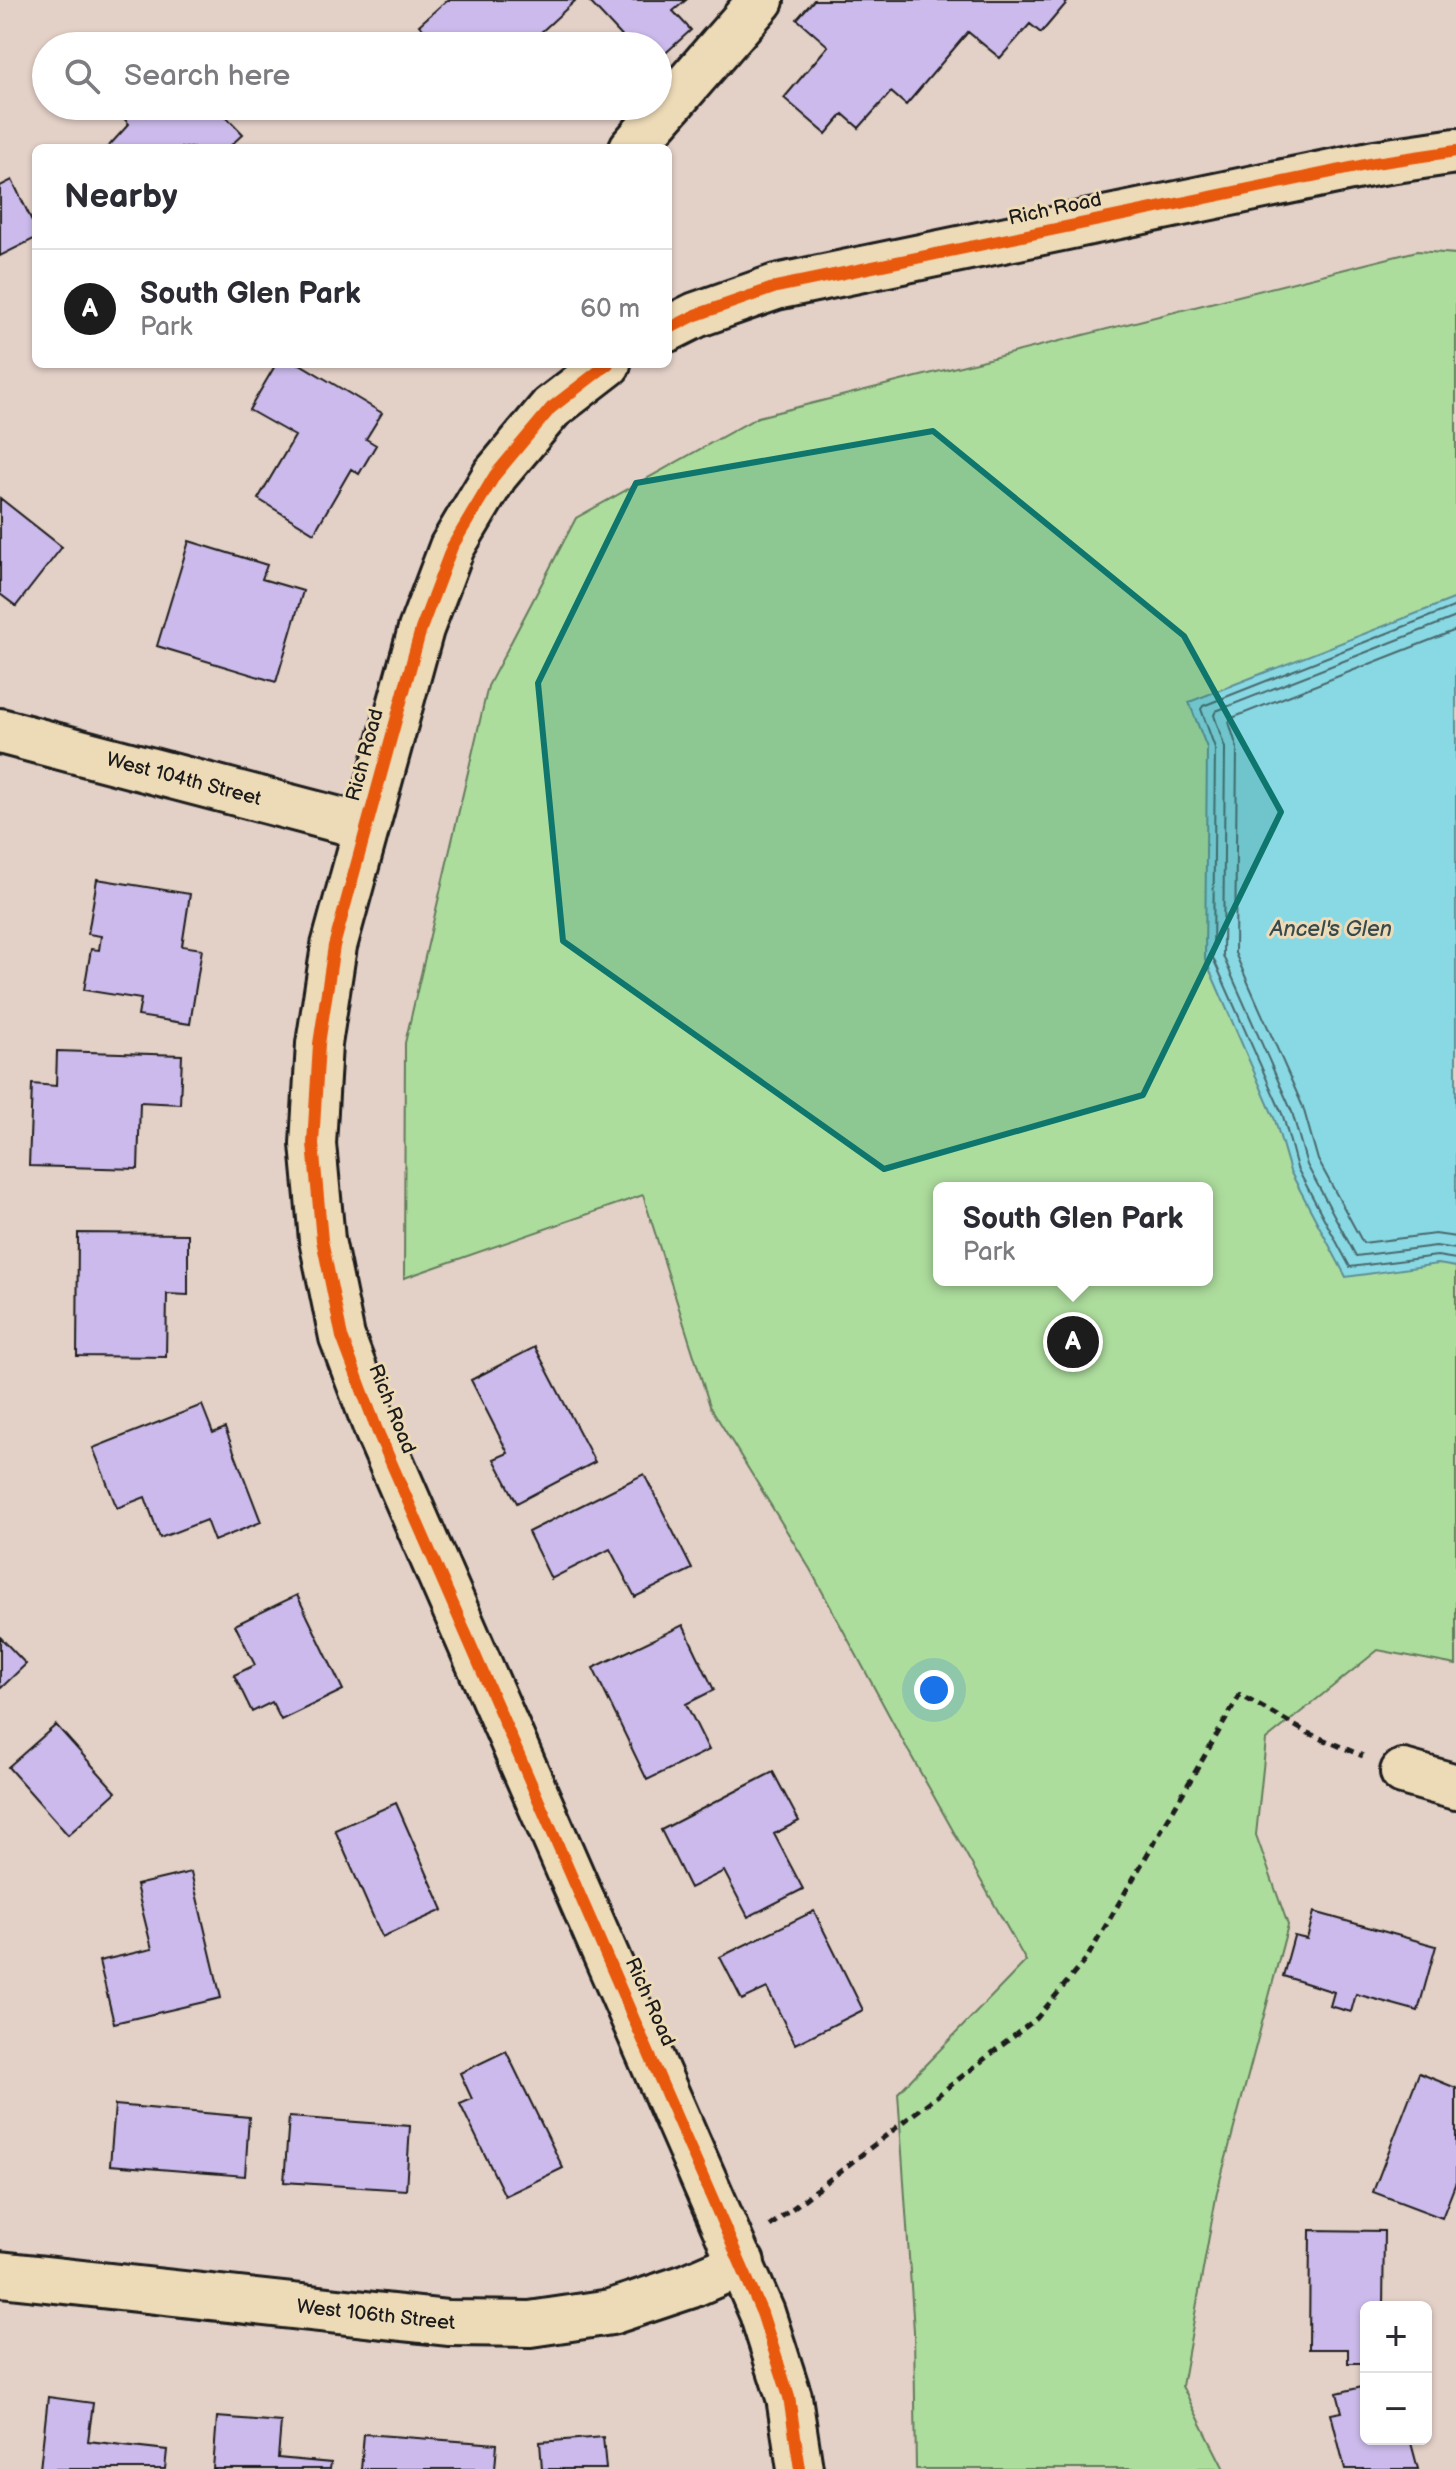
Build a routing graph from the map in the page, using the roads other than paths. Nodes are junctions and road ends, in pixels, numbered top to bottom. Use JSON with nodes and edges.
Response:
{"nodes":[{"id":1,"x":761,"y":0,"type":"edge"},
{"id":2,"x":672,"y":102,"type":"edge"},
{"id":3,"x":656,"y":120,"type":"edge"},
{"id":4,"x":635,"y":144,"type":"edge"},
{"id":5,"x":1456,"y":151,"type":"edge"},
{"id":6,"x":672,"y":327,"type":"edge"},
{"id":7,"x":603,"y":368,"type":"edge"},
{"id":8,"x":0,"y":731,"type":"edge"},
{"id":9,"x":366,"y":827,"type":"junction"},
{"id":10,"x":1403,"y":1772,"type":"road end"},
{"id":11,"x":1456,"y":1787,"type":"edge"},
{"id":12,"x":739,"y":2256,"type":"junction"},
{"id":13,"x":0,"y":2274,"type":"edge"},
{"id":14,"x":800,"y":2469,"type":"edge"}],
"edges":[{"from":1,"to":2,"type":"street"},
{"from":3,"to":4,"type":"street"},
{"from":5,"to":6,"type":"street","name":"Rich Road"},
{"from":7,"to":9,"type":"street","name":"Rich Road"},
{"from":8,"to":9,"type":"street","name":"West 104th Street"},
{"from":9,"to":12,"type":"street","name":"Rich Road"},
{"from":10,"to":11,"type":"street"},
{"from":12,"to":13,"type":"street","name":"West 106th Street"},
{"from":12,"to":14,"type":"street","name":"Rich Road"}]}
